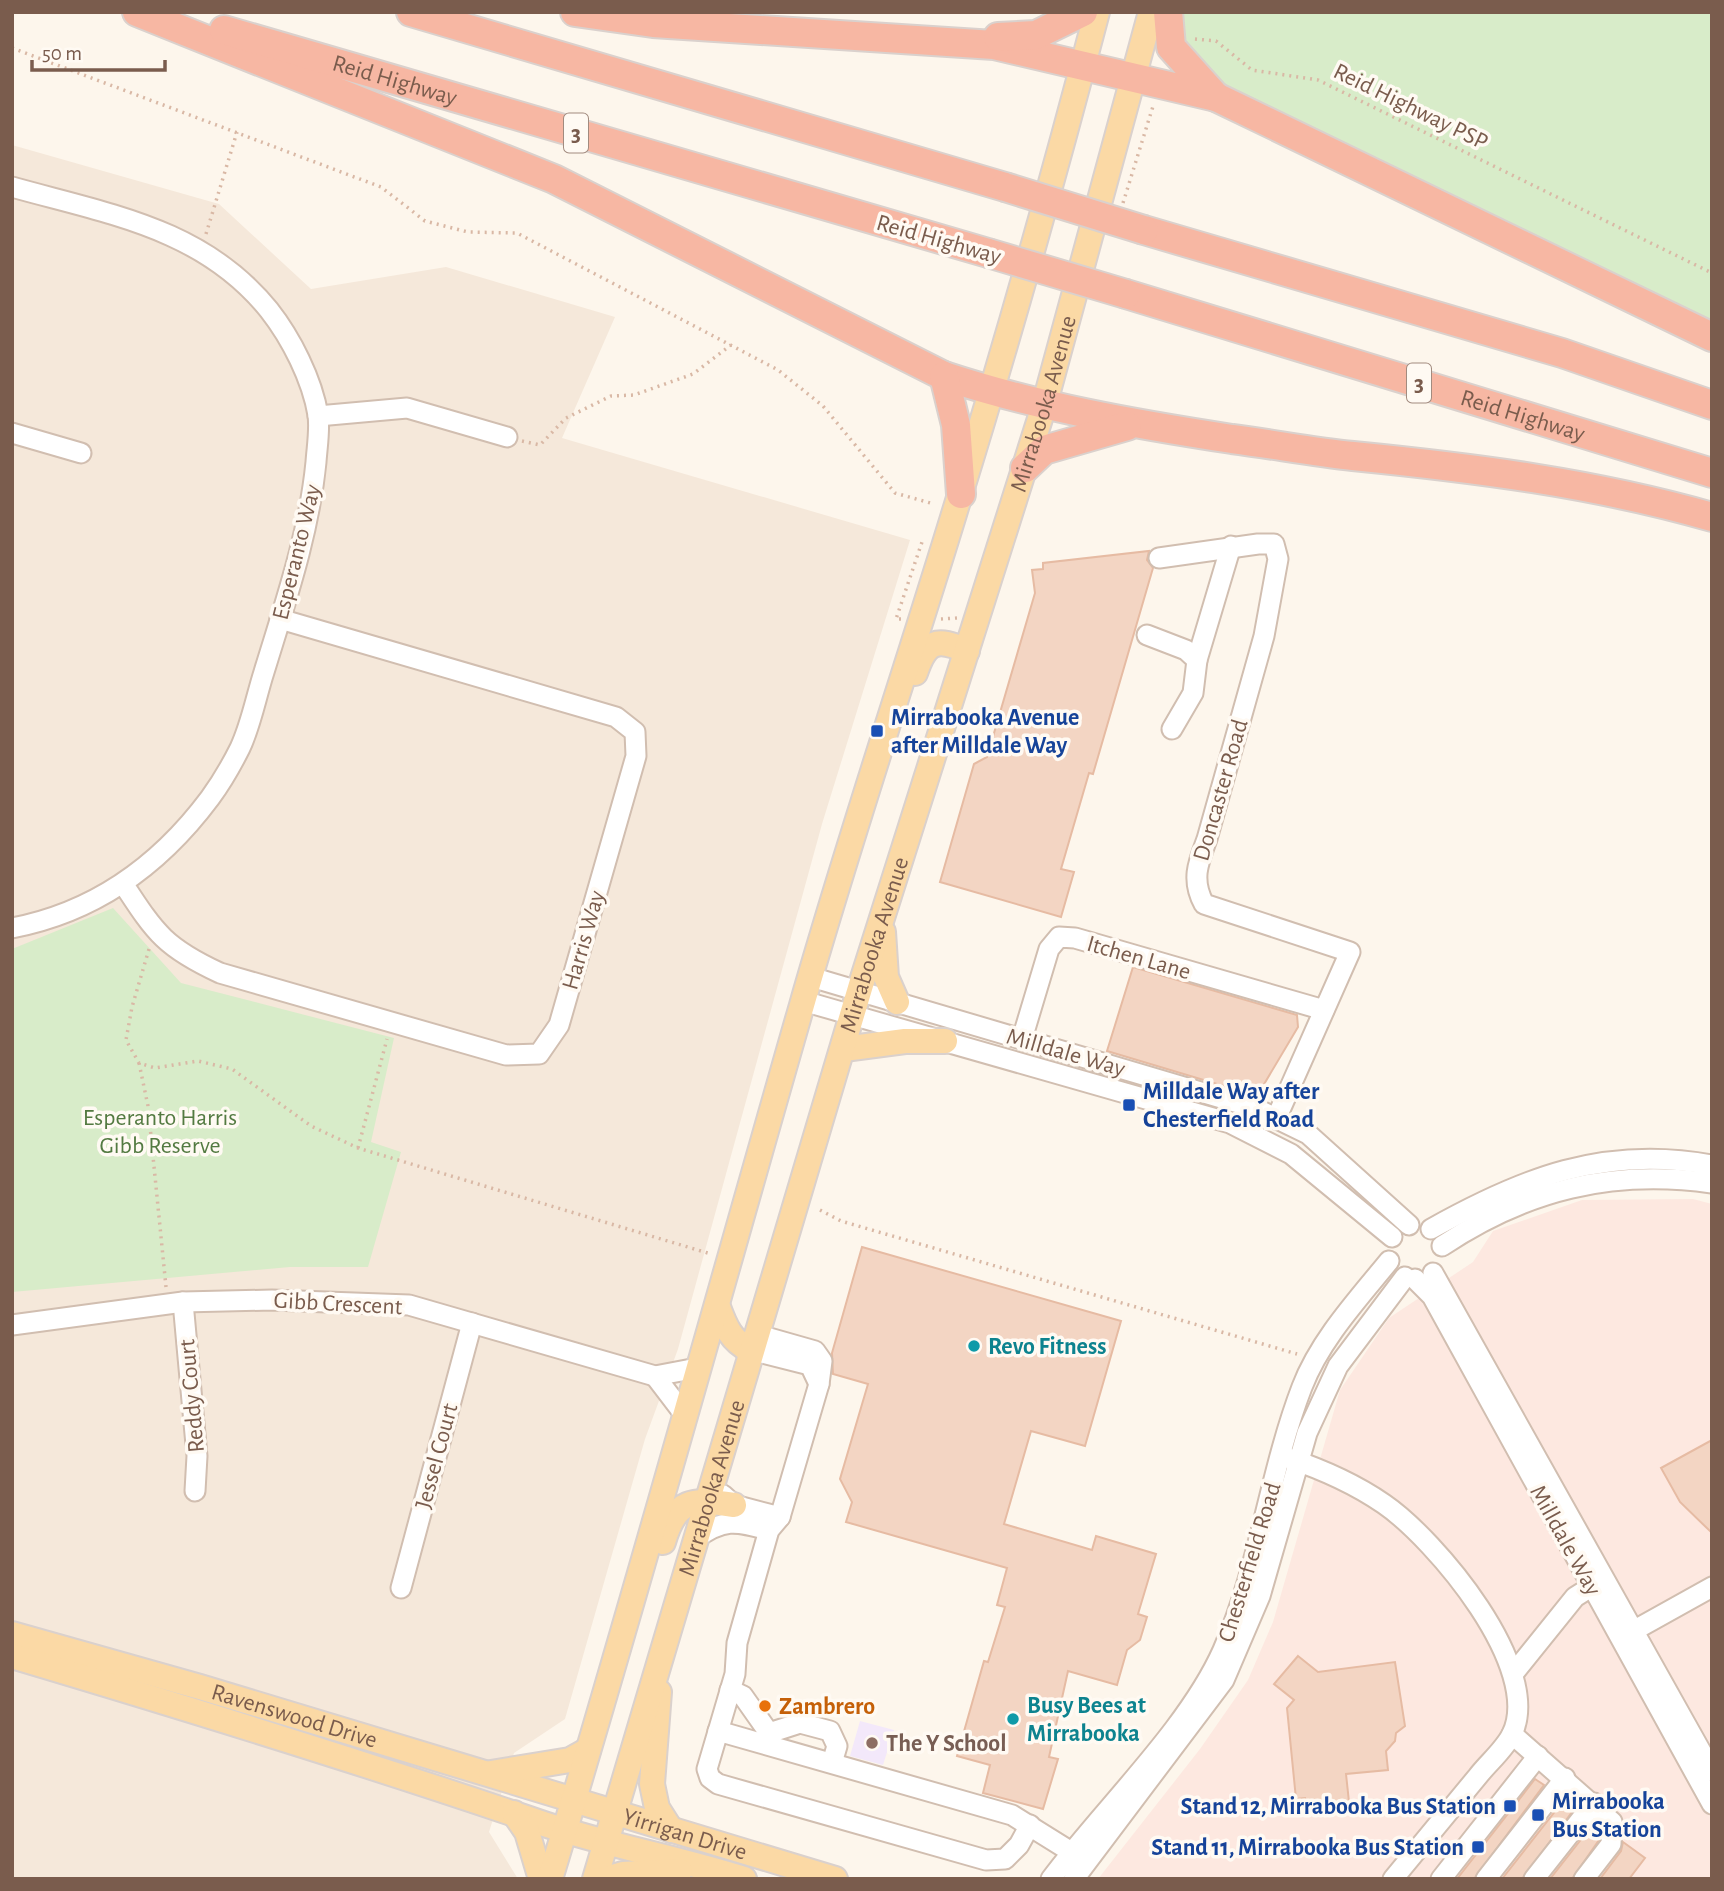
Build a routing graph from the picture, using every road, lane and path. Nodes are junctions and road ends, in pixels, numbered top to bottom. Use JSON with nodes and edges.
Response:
{"nodes":[{"id":1,"x":137,"y":12,"type":"edge"},
{"id":2,"x":164,"y":12,"type":"edge"},
{"id":3,"x":411,"y":12,"type":"edge"},
{"id":4,"x":575,"y":12,"type":"edge"},
{"id":5,"x":1083,"y":12,"type":"edge"},
{"id":6,"x":1097,"y":12,"type":"edge"},
{"id":7,"x":1151,"y":12,"type":"edge"},
{"id":8,"x":1168,"y":12,"type":"edge"},
{"id":9,"x":950,"y":41,"type":"junction"},
{"id":10,"x":1171,"y":47,"type":"junction"},
{"id":11,"x":12,"y":48,"type":"edge"},
{"id":12,"x":1083,"y":67,"type":"junction"},
{"id":13,"x":1134,"y":78,"type":"junction"},
{"id":14,"x":1216,"y":97,"type":"junction"},
{"id":15,"x":237,"y":132,"type":"junction"},
{"id":16,"x":12,"y":187,"type":"edge"},
{"id":17,"x":202,"y":249,"type":"junction"},
{"id":18,"x":1712,"y":273,"type":"edge"},
{"id":19,"x":1712,"y":337,"type":"edge"},
{"id":20,"x":731,"y":345,"type":"junction"},
{"id":21,"x":944,"y":376,"type":"junction"},
{"id":22,"x":991,"y":392,"type":"junction"},
{"id":23,"x":1712,"y":405,"type":"edge"},
{"id":24,"x":1044,"y":406,"type":"junction"},
{"id":25,"x":318,"y":416,"type":"junction"},
{"id":26,"x":1133,"y":424,"type":"junction"},
{"id":27,"x":12,"y":433,"type":"edge"},
{"id":28,"x":507,"y":437,"type":"joint"},
{"id":29,"x":81,"y":453,"type":"dead end"},
{"id":30,"x":1025,"y":468,"type":"junction"},
{"id":31,"x":1712,"y":473,"type":"edge"},
{"id":32,"x":949,"y":494,"type":"junction"},
{"id":33,"x":1712,"y":517,"type":"edge"},
{"id":34,"x":926,"y":530,"type":"dead end"},
{"id":35,"x":1231,"y":546,"type":"junction"},
{"id":36,"x":1158,"y":558,"type":"dead end"},
{"id":37,"x":922,"y":619,"type":"junction"},
{"id":38,"x":280,"y":620,"type":"junction"},
{"id":39,"x":976,"y":622,"type":"junction"},
{"id":40,"x":1147,"y":635,"type":"dead end"},
{"id":41,"x":967,"y":651,"type":"junction"},
{"id":42,"x":1197,"y":660,"type":"junction"},
{"id":43,"x":1172,"y":729,"type":"dead end"},
{"id":44,"x":880,"y":754,"type":"junction"},
{"id":45,"x":124,"y":886,"type":"junction"},
{"id":46,"x":884,"y":911,"type":"junction"},
{"id":47,"x":12,"y":928,"type":"edge"},
{"id":48,"x":154,"y":932,"type":"junction"},
{"id":49,"x":811,"y":976,"type":"junction"},
{"id":50,"x":859,"y":991,"type":"junction"},
{"id":51,"x":803,"y":1001,"type":"junction"},
{"id":52,"x":897,"y":1002,"type":"junction"},
{"id":53,"x":1324,"y":1010,"type":"junction"},
{"id":54,"x":854,"y":1016,"type":"junction"},
{"id":55,"x":392,"y":1023,"type":"junction"},
{"id":56,"x":1022,"y":1039,"type":"junction"},
{"id":57,"x":945,"y":1041,"type":"junction"},
{"id":58,"x":844,"y":1049,"type":"junction"},
{"id":59,"x":139,"y":1063,"type":"junction"},
{"id":60,"x":1276,"y":1119,"type":"junction"},
{"id":61,"x":358,"y":1148,"type":"junction"},
{"id":62,"x":1712,"y":1165,"type":"edge"},
{"id":63,"x":1562,"y":1180,"type":"junction"},
{"id":64,"x":1712,"y":1183,"type":"edge"},
{"id":65,"x":820,"y":1210,"type":"dead end"},
{"id":66,"x":1409,"y":1225,"type":"junction"},
{"id":67,"x":1431,"y":1229,"type":"junction"},
{"id":68,"x":1392,"y":1237,"type":"junction"},
{"id":69,"x":715,"y":1242,"type":"dead end"},
{"id":70,"x":1442,"y":1246,"type":"junction"},
{"id":71,"x":1389,"y":1261,"type":"junction"},
{"id":72,"x":1417,"y":1276,"type":"junction"},
{"id":73,"x":175,"y":1302,"type":"junction"},
{"id":74,"x":718,"y":1307,"type":"junction"},
{"id":75,"x":472,"y":1323,"type":"junction"},
{"id":76,"x":12,"y":1325,"type":"edge"},
{"id":77,"x":752,"y":1342,"type":"junction"},
{"id":78,"x":1303,"y":1355,"type":"dead end"},
{"id":79,"x":696,"y":1368,"type":"junction"},
{"id":80,"x":655,"y":1376,"type":"junction"},
{"id":81,"x":684,"y":1414,"type":"junction"},
{"id":82,"x":1280,"y":1455,"type":"junction"},
{"id":83,"x":1300,"y":1462,"type":"junction"},
{"id":84,"x":709,"y":1490,"type":"junction"},
{"id":85,"x":195,"y":1491,"type":"dead end"},
{"id":86,"x":734,"y":1504,"type":"joint"},
{"id":87,"x":774,"y":1524,"type":"junction"},
{"id":88,"x":695,"y":1539,"type":"junction"},
{"id":89,"x":1598,"y":1582,"type":"junction"},
{"id":90,"x":1712,"y":1587,"type":"edge"},
{"id":91,"x":401,"y":1588,"type":"dead end"},
{"id":92,"x":628,"y":1615,"type":"junction"},
{"id":93,"x":12,"y":1634,"type":"edge"},
{"id":94,"x":1627,"y":1634,"type":"junction"},
{"id":95,"x":12,"y":1656,"type":"edge"},
{"id":96,"x":660,"y":1657,"type":"junction"},
{"id":97,"x":1513,"y":1674,"type":"junction"},
{"id":98,"x":730,"y":1690,"type":"junction"},
{"id":99,"x":718,"y":1731,"type":"junction"},
{"id":100,"x":1512,"y":1734,"type":"junction"},
{"id":101,"x":589,"y":1750,"type":"junction"},
{"id":102,"x":1538,"y":1756,"type":"junction"},
{"id":103,"x":832,"y":1763,"type":"junction"},
{"id":104,"x":1712,"y":1771,"type":"edge"},
{"id":105,"x":487,"y":1774,"type":"junction"},
{"id":106,"x":1565,"y":1778,"type":"junction"},
{"id":107,"x":574,"y":1801,"type":"junction"},
{"id":108,"x":1594,"y":1803,"type":"junction"},
{"id":109,"x":1712,"y":1804,"type":"edge"},
{"id":110,"x":615,"y":1812,"type":"junction"},
{"id":111,"x":514,"y":1813,"type":"junction"},
{"id":112,"x":1030,"y":1825,"type":"junction"},
{"id":113,"x":565,"y":1830,"type":"junction"},
{"id":114,"x":671,"y":1830,"type":"junction"},
{"id":115,"x":606,"y":1842,"type":"junction"},
{"id":116,"x":1079,"y":1856,"type":"junction"},
{"id":117,"x":712,"y":1869,"type":"junction"},
{"id":118,"x":541,"y":1879,"type":"edge"},
{"id":119,"x":550,"y":1879,"type":"edge"},
{"id":120,"x":595,"y":1879,"type":"edge"},
{"id":121,"x":606,"y":1879,"type":"edge"},
{"id":122,"x":744,"y":1879,"type":"edge"},
{"id":123,"x":835,"y":1879,"type":"edge"},
{"id":124,"x":1051,"y":1879,"type":"edge"},
{"id":125,"x":1074,"y":1879,"type":"edge"},
{"id":126,"x":1393,"y":1879,"type":"edge"},
{"id":127,"x":1441,"y":1879,"type":"edge"},
{"id":128,"x":1486,"y":1879,"type":"edge"},
{"id":129,"x":1534,"y":1879,"type":"edge"},
{"id":130,"x":1584,"y":1879,"type":"edge"}],
"edges":[{"from":1,"to":21,"type":"highway"},
{"from":2,"to":31,"type":"highway","name":"Reid Highway","number":"3","bridge":true},
{"from":3,"to":23,"type":"highway","bridge":true},
{"from":4,"to":9,"type":"highway"},
{"from":5,"to":9,"type":"highway"},
{"from":6,"to":12,"type":"main road","name":"Mirrabooka Avenue"},
{"from":7,"to":13,"type":"main road","name":"Mirrabooka Avenue"},
{"from":8,"to":10,"type":"highway"},
{"from":9,"to":12,"type":"highway"},
{"from":10,"to":14,"type":"highway"},
{"from":10,"to":18,"type":"path","name":"Reid Highway PSP"},
{"from":11,"to":15,"type":"path"},
{"from":12,"to":13,"type":"highway"},
{"from":12,"to":22,"type":"main road","name":"Mirrabooka Avenue"},
{"from":13,"to":14,"type":"highway"},
{"from":13,"to":24,"type":"main road","name":"Mirrabooka Avenue"},
{"from":14,"to":19,"type":"highway"},
{"from":15,"to":17,"type":"path"},
{"from":15,"to":20,"type":"path"},
{"from":16,"to":17,"type":"street","name":"Esperanto Way"},
{"from":17,"to":25,"type":"street","name":"Esperanto Way"},
{"from":20,"to":28,"type":"path"},
{"from":20,"to":32,"type":"path"},
{"from":21,"to":22,"type":"highway"},
{"from":21,"to":32,"type":"highway"},
{"from":22,"to":24,"type":"highway"},
{"from":22,"to":32,"type":"main road","name":"Mirrabooka Avenue"},
{"from":24,"to":26,"type":"highway"},
{"from":24,"to":30,"type":"main road","name":"Mirrabooka Avenue"},
{"from":25,"to":28,"type":"street"},
{"from":25,"to":38,"type":"street","name":"Esperanto Way"},
{"from":26,"to":30,"type":"highway"},
{"from":26,"to":33,"type":"highway"},
{"from":27,"to":29,"type":"street"},
{"from":30,"to":39,"type":"main road","name":"Mirrabooka Avenue"},
{"from":32,"to":37,"type":"main road","name":"Mirrabooka Avenue"},
{"from":34,"to":37,"type":"path"},
{"from":35,"to":36,"type":"street","name":"Doncaster Road"},
{"from":35,"to":42,"type":"street"},
{"from":35,"to":53,"type":"street","name":"Doncaster Road"},
{"from":37,"to":39,"type":"path"},
{"from":37,"to":44,"type":"main road","name":"Mirrabooka Avenue"},
{"from":38,"to":45,"type":"street","name":"Esperanto Way"},
{"from":38,"to":55,"type":"street","name":"Harris Way"},
{"from":39,"to":41,"type":"main road","name":"Mirrabooka Avenue"},
{"from":40,"to":42,"type":"street"},
{"from":41,"to":44,"type":"main road"},
{"from":41,"to":46,"type":"main road","name":"Mirrabooka Avenue"},
{"from":42,"to":43,"type":"street"},
{"from":44,"to":49,"type":"main road","name":"Mirrabooka Avenue"},
{"from":45,"to":47,"type":"street","name":"Esperanto Way"},
{"from":45,"to":48,"type":"street","name":"Harris Way"},
{"from":46,"to":50,"type":"main road","name":"Mirrabooka Avenue"},
{"from":46,"to":52,"type":"main road"},
{"from":48,"to":55,"type":"street","name":"Harris Way"},
{"from":48,"to":59,"type":"path"},
{"from":49,"to":50,"type":"street","name":"Milldale Way"},
{"from":49,"to":51,"type":"main road","name":"Mirrabooka Avenue"},
{"from":50,"to":52,"type":"street","name":"Milldale Way"},
{"from":50,"to":54,"type":"main road","name":"Mirrabooka Avenue"},
{"from":51,"to":54,"type":"street","name":"Milldale Way"},
{"from":51,"to":74,"type":"main road","name":"Mirrabooka Avenue"},
{"from":52,"to":56,"type":"street","name":"Milldale Way"},
{"from":53,"to":56,"type":"street","name":"Itchen Lane"},
{"from":53,"to":60,"type":"street","name":"Doncaster Road"},
{"from":54,"to":57,"type":"street","name":"Milldale Way"},
{"from":54,"to":58,"type":"main road","name":"Mirrabooka Avenue"},
{"from":55,"to":61,"type":"path"},
{"from":56,"to":60,"type":"street","name":"Milldale Way"},
{"from":57,"to":58,"type":"main road"},
{"from":57,"to":68,"type":"street","name":"Milldale Way"},
{"from":58,"to":77,"type":"main road","name":"Mirrabooka Avenue"},
{"from":59,"to":61,"type":"path"},
{"from":59,"to":73,"type":"path"},
{"from":60,"to":66,"type":"street","name":"Milldale Way"},
{"from":61,"to":69,"type":"path"},
{"from":62,"to":63,"type":"street"},
{"from":63,"to":64,"type":"street"},
{"from":63,"to":67,"type":"street"},
{"from":63,"to":70,"type":"street"},
{"from":65,"to":78,"type":"path"},
{"from":66,"to":67,"type":"street"},
{"from":66,"to":68,"type":"street"},
{"from":67,"to":70,"type":"street"},
{"from":68,"to":71,"type":"street"},
{"from":70,"to":72,"type":"street"},
{"from":71,"to":72,"type":"street"},
{"from":71,"to":82,"type":"street","name":"Chesterfield Road"},
{"from":72,"to":83,"type":"street","name":"Chesterfield Road"},
{"from":72,"to":89,"type":"street","name":"Milldale Way"},
{"from":73,"to":75,"type":"street","name":"Gibb Crescent"},
{"from":73,"to":76,"type":"street","name":"Gibb Crescent"},
{"from":73,"to":85,"type":"street","name":"Reddy Court"},
{"from":74,"to":77,"type":"main road"},
{"from":74,"to":79,"type":"main road","name":"Mirrabooka Avenue"},
{"from":75,"to":80,"type":"street","name":"Gibb Crescent"},
{"from":75,"to":91,"type":"street","name":"Jessel Court"},
{"from":77,"to":84,"type":"main road","name":"Mirrabooka Avenue"},
{"from":77,"to":87,"type":"street"},
{"from":79,"to":80,"type":"street","name":"Gibb Crescent"},
{"from":79,"to":81,"type":"main road","name":"Mirrabooka Avenue"},
{"from":80,"to":81,"type":"street"},
{"from":81,"to":92,"type":"main road","name":"Mirrabooka Avenue"},
{"from":82,"to":83,"type":"street"},
{"from":82,"to":116,"type":"street","name":"Chesterfield Road"},
{"from":83,"to":97,"type":"street"},
{"from":83,"to":116,"type":"street","name":"Chesterfield Road"},
{"from":84,"to":86,"type":"main road"},
{"from":84,"to":88,"type":"main road","name":"Mirrabooka Avenue"},
{"from":84,"to":92,"type":"main road"},
{"from":86,"to":87,"type":"street"},
{"from":87,"to":88,"type":"street"},
{"from":87,"to":98,"type":"street"},
{"from":88,"to":96,"type":"main road","name":"Mirrabooka Avenue"},
{"from":89,"to":94,"type":"street","name":"Milldale Way"},
{"from":89,"to":97,"type":"street"},
{"from":90,"to":94,"type":"street"},
{"from":92,"to":101,"type":"main road","name":"Mirrabooka Avenue"},
{"from":93,"to":105,"type":"main road","name":"Ravenswood Drive"},
{"from":94,"to":104,"type":"street","name":"Milldale Way"},
{"from":94,"to":109,"type":"street","name":"Milldale Way"},
{"from":95,"to":111,"type":"main road","name":"Ravenswood Drive"},
{"from":96,"to":110,"type":"main road","name":"Mirrabooka Avenue"},
{"from":96,"to":114,"type":"main road"},
{"from":97,"to":100,"type":"street"},
{"from":98,"to":99,"type":"street"},
{"from":98,"to":103,"type":"street"},
{"from":99,"to":103,"type":"street"},
{"from":99,"to":112,"type":"street"},
{"from":100,"to":102,"type":"street"},
{"from":100,"to":126,"type":"street"},
{"from":101,"to":105,"type":"main road"},
{"from":101,"to":107,"type":"main road","name":"Mirrabooka Avenue"},
{"from":102,"to":106,"type":"street"},
{"from":102,"to":127,"type":"street"},
{"from":103,"to":112,"type":"street"},
{"from":105,"to":107,"type":"main road","name":"Ravenswood Drive"},
{"from":106,"to":108,"type":"street"},
{"from":106,"to":128,"type":"street"},
{"from":107,"to":110,"type":"main road","name":"Yirrigan Drive"},
{"from":107,"to":113,"type":"main road","name":"Mirrabooka Avenue"},
{"from":108,"to":129,"type":"street"},
{"from":108,"to":130,"type":"street"},
{"from":110,"to":114,"type":"main road","name":"Yirrigan Drive"},
{"from":110,"to":115,"type":"main road","name":"Mirrabooka Avenue"},
{"from":111,"to":113,"type":"main road","name":"Ravenswood Drive"},
{"from":111,"to":118,"type":"main road"},
{"from":112,"to":116,"type":"street"},
{"from":113,"to":115,"type":"main road","name":"Yirrigan Drive"},
{"from":113,"to":119,"type":"main road","name":"Mirrabooka Avenue"},
{"from":114,"to":123,"type":"main road","name":"Yirrigan Drive"},
{"from":115,"to":117,"type":"main road","name":"Yirrigan Drive"},
{"from":115,"to":120,"type":"main road","name":"Mirrabooka Avenue"},
{"from":116,"to":124,"type":"street","name":"Chesterfield Road"},
{"from":116,"to":125,"type":"street","name":"Chesterfield Road"},
{"from":117,"to":121,"type":"main road"},
{"from":117,"to":122,"type":"main road","name":"Yirrigan Drive"}]}
